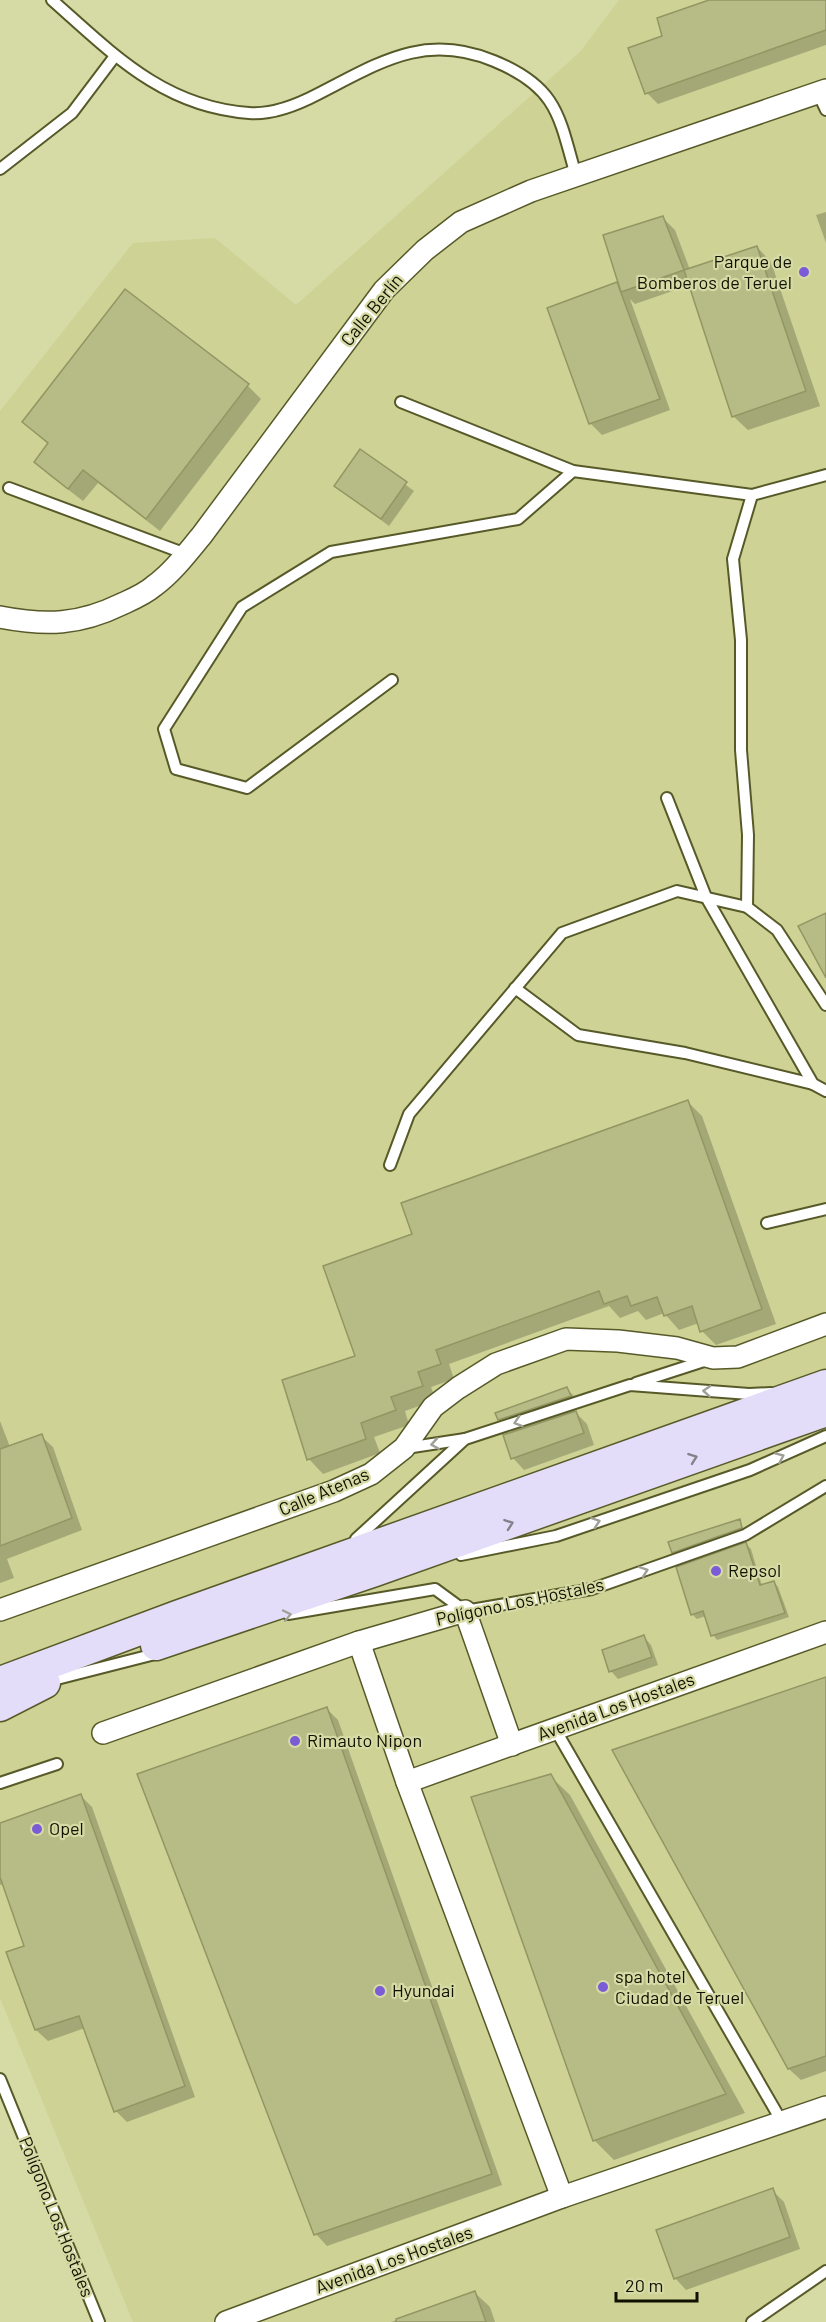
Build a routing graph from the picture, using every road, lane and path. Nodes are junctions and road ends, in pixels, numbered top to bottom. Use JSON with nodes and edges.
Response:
{"nodes":[{"id":1,"x":52,"y":0,"type":"edge"},
{"id":2,"x":115,"y":56,"type":"junction"},
{"id":3,"x":823,"y":98,"type":"edge"},
{"id":4,"x":0,"y":169,"type":"edge"},
{"id":5,"x":576,"y":176,"type":"junction"},
{"id":6,"x":401,"y":402,"type":"dead end"},
{"id":7,"x":573,"y":471,"type":"junction"},
{"id":8,"x":826,"y":475,"type":"edge"},
{"id":9,"x":9,"y":488,"type":"dead end"},
{"id":10,"x":752,"y":495,"type":"junction"},
{"id":11,"x":186,"y":554,"type":"junction"},
{"id":12,"x":0,"y":617,"type":"edge"},
{"id":13,"x":392,"y":680,"type":"dead end"},
{"id":14,"x":667,"y":798,"type":"dead end"},
{"id":15,"x":706,"y":897,"type":"junction"},
{"id":16,"x":747,"y":907,"type":"junction"},
{"id":17,"x":515,"y":988,"type":"junction"},
{"id":18,"x":826,"y":1005,"type":"edge"},
{"id":19,"x":813,"y":1084,"type":"junction"},
{"id":20,"x":826,"y":1091,"type":"edge"},
{"id":21,"x":390,"y":1165,"type":"dead end"},
{"id":22,"x":826,"y":1209,"type":"edge"},
{"id":23,"x":767,"y":1223,"type":"dead end"},
{"id":24,"x":826,"y":1324,"type":"edge"},
{"id":25,"x":713,"y":1358,"type":"junction"},
{"id":26,"x":826,"y":1366,"type":"edge"},
{"id":27,"x":630,"y":1385,"type":"junction"},
{"id":28,"x":749,"y":1394,"type":"junction"},
{"id":29,"x":820,"y":1396,"type":"edge"},
{"id":30,"x":826,"y":1436,"type":"edge"},
{"id":31,"x":465,"y":1439,"type":"junction"},
{"id":32,"x":404,"y":1448,"type":"junction"},
{"id":33,"x":826,"y":1486,"type":"edge"},
{"id":34,"x":356,"y":1539,"type":"junction"},
{"id":35,"x":375,"y":1571,"type":"junction"},
{"id":36,"x":0,"y":1610,"type":"edge"},
{"id":37,"x":465,"y":1611,"type":"junction"},
{"id":38,"x":177,"y":1616,"type":"junction"},
{"id":39,"x":272,"y":1618,"type":"dead end"},
{"id":40,"x":261,"y":1622,"type":"dead end"},
{"id":41,"x":826,"y":1632,"type":"edge"},
{"id":42,"x":359,"y":1642,"type":"junction"},
{"id":43,"x":49,"y":1681,"type":"junction"},
{"id":44,"x":0,"y":1682,"type":"edge"},
{"id":45,"x":0,"y":1706,"type":"edge"},
{"id":46,"x":555,"y":1729,"type":"junction"},
{"id":47,"x":103,"y":1733,"type":"dead end"},
{"id":48,"x":512,"y":1745,"type":"junction"},
{"id":49,"x":57,"y":1764,"type":"dead end"},
{"id":50,"x":407,"y":1782,"type":"junction"},
{"id":51,"x":0,"y":1783,"type":"edge"},
{"id":52,"x":0,"y":2079,"type":"edge"},
{"id":53,"x":826,"y":2107,"type":"edge"},
{"id":54,"x":782,"y":2122,"type":"junction"},
{"id":55,"x":561,"y":2197,"type":"junction"},
{"id":56,"x":826,"y":2271,"type":"edge"},
{"id":57,"x":99,"y":2322,"type":"edge"},
{"id":58,"x":226,"y":2322,"type":"edge"},
{"id":59,"x":752,"y":2322,"type":"edge"}],
"edges":[{"from":1,"to":2,"type":"lane"},
{"from":2,"to":4,"type":"lane"},
{"from":2,"to":5,"type":"lane"},
{"from":3,"to":5,"type":"street","name":"Calle Berlín"},
{"from":5,"to":11,"type":"street","name":"Calle Berlín"},
{"from":6,"to":7,"type":"lane"},
{"from":7,"to":10,"type":"lane"},
{"from":7,"to":13,"type":"lane"},
{"from":8,"to":10,"type":"lane"},
{"from":9,"to":11,"type":"lane"},
{"from":10,"to":16,"type":"lane"},
{"from":11,"to":12,"type":"street","name":"Calle Berlín"},
{"from":14,"to":15,"type":"lane"},
{"from":15,"to":16,"type":"lane"},
{"from":15,"to":17,"type":"lane"},
{"from":15,"to":19,"type":"lane"},
{"from":16,"to":18,"type":"lane"},
{"from":17,"to":19,"type":"lane"},
{"from":17,"to":21,"type":"lane"},
{"from":19,"to":20,"type":"lane"},
{"from":22,"to":23,"type":"lane"},
{"from":24,"to":25,"type":"street","name":"Calle Atenas"},
{"from":25,"to":27,"type":"lane"},
{"from":25,"to":32,"type":"street","name":"Calle Atenas"},
{"from":26,"to":28,"type":"main road"},
{"from":28,"to":27,"type":"lane","one_way":true},
{"from":27,"to":31,"type":"lane","one_way":true},
{"from":28,"to":29,"type":"lane"},
{"from":28,"to":34,"type":"main road"},
{"from":35,"to":29,"type":"main road","one_way":true},
{"from":29,"to":38,"type":"main road"},
{"from":35,"to":30,"type":"lane","one_way":true},
{"from":31,"to":32,"type":"lane","one_way":true},
{"from":31,"to":34,"type":"lane"},
{"from":32,"to":36,"type":"street","name":"Calle Atenas"},
{"from":37,"to":33,"type":"lane","name":"Polígono Los Hostales","one_way":true},
{"from":34,"to":38,"type":"main road"},
{"from":35,"to":43,"type":"main road"},
{"from":39,"to":37,"type":"lane","one_way":true},
{"from":37,"to":42,"type":"street","name":"Polígono Los Hostales"},
{"from":37,"to":48,"type":"street"},
{"from":38,"to":44,"type":"main road"},
{"from":40,"to":43,"type":"lane"},
{"from":41,"to":46,"type":"street","name":"Avenida Los Hostales"},
{"from":42,"to":47,"type":"street","name":"Polígono Los Hostales"},
{"from":42,"to":50,"type":"street"},
{"from":43,"to":45,"type":"main road"},
{"from":46,"to":48,"type":"street","name":"Avenida Los Hostales"},
{"from":46,"to":54,"type":"lane"},
{"from":48,"to":50,"type":"street","name":"Avenida Los Hostales"},
{"from":49,"to":51,"type":"lane"},
{"from":50,"to":55,"type":"street"},
{"from":52,"to":57,"type":"lane","name":"Polígono Los Hostales"},
{"from":53,"to":54,"type":"street","name":"Avenida Los Hostales"},
{"from":54,"to":55,"type":"street","name":"Avenida Los Hostales"},
{"from":55,"to":58,"type":"street","name":"Avenida Los Hostales"},
{"from":56,"to":59,"type":"lane"}]}
